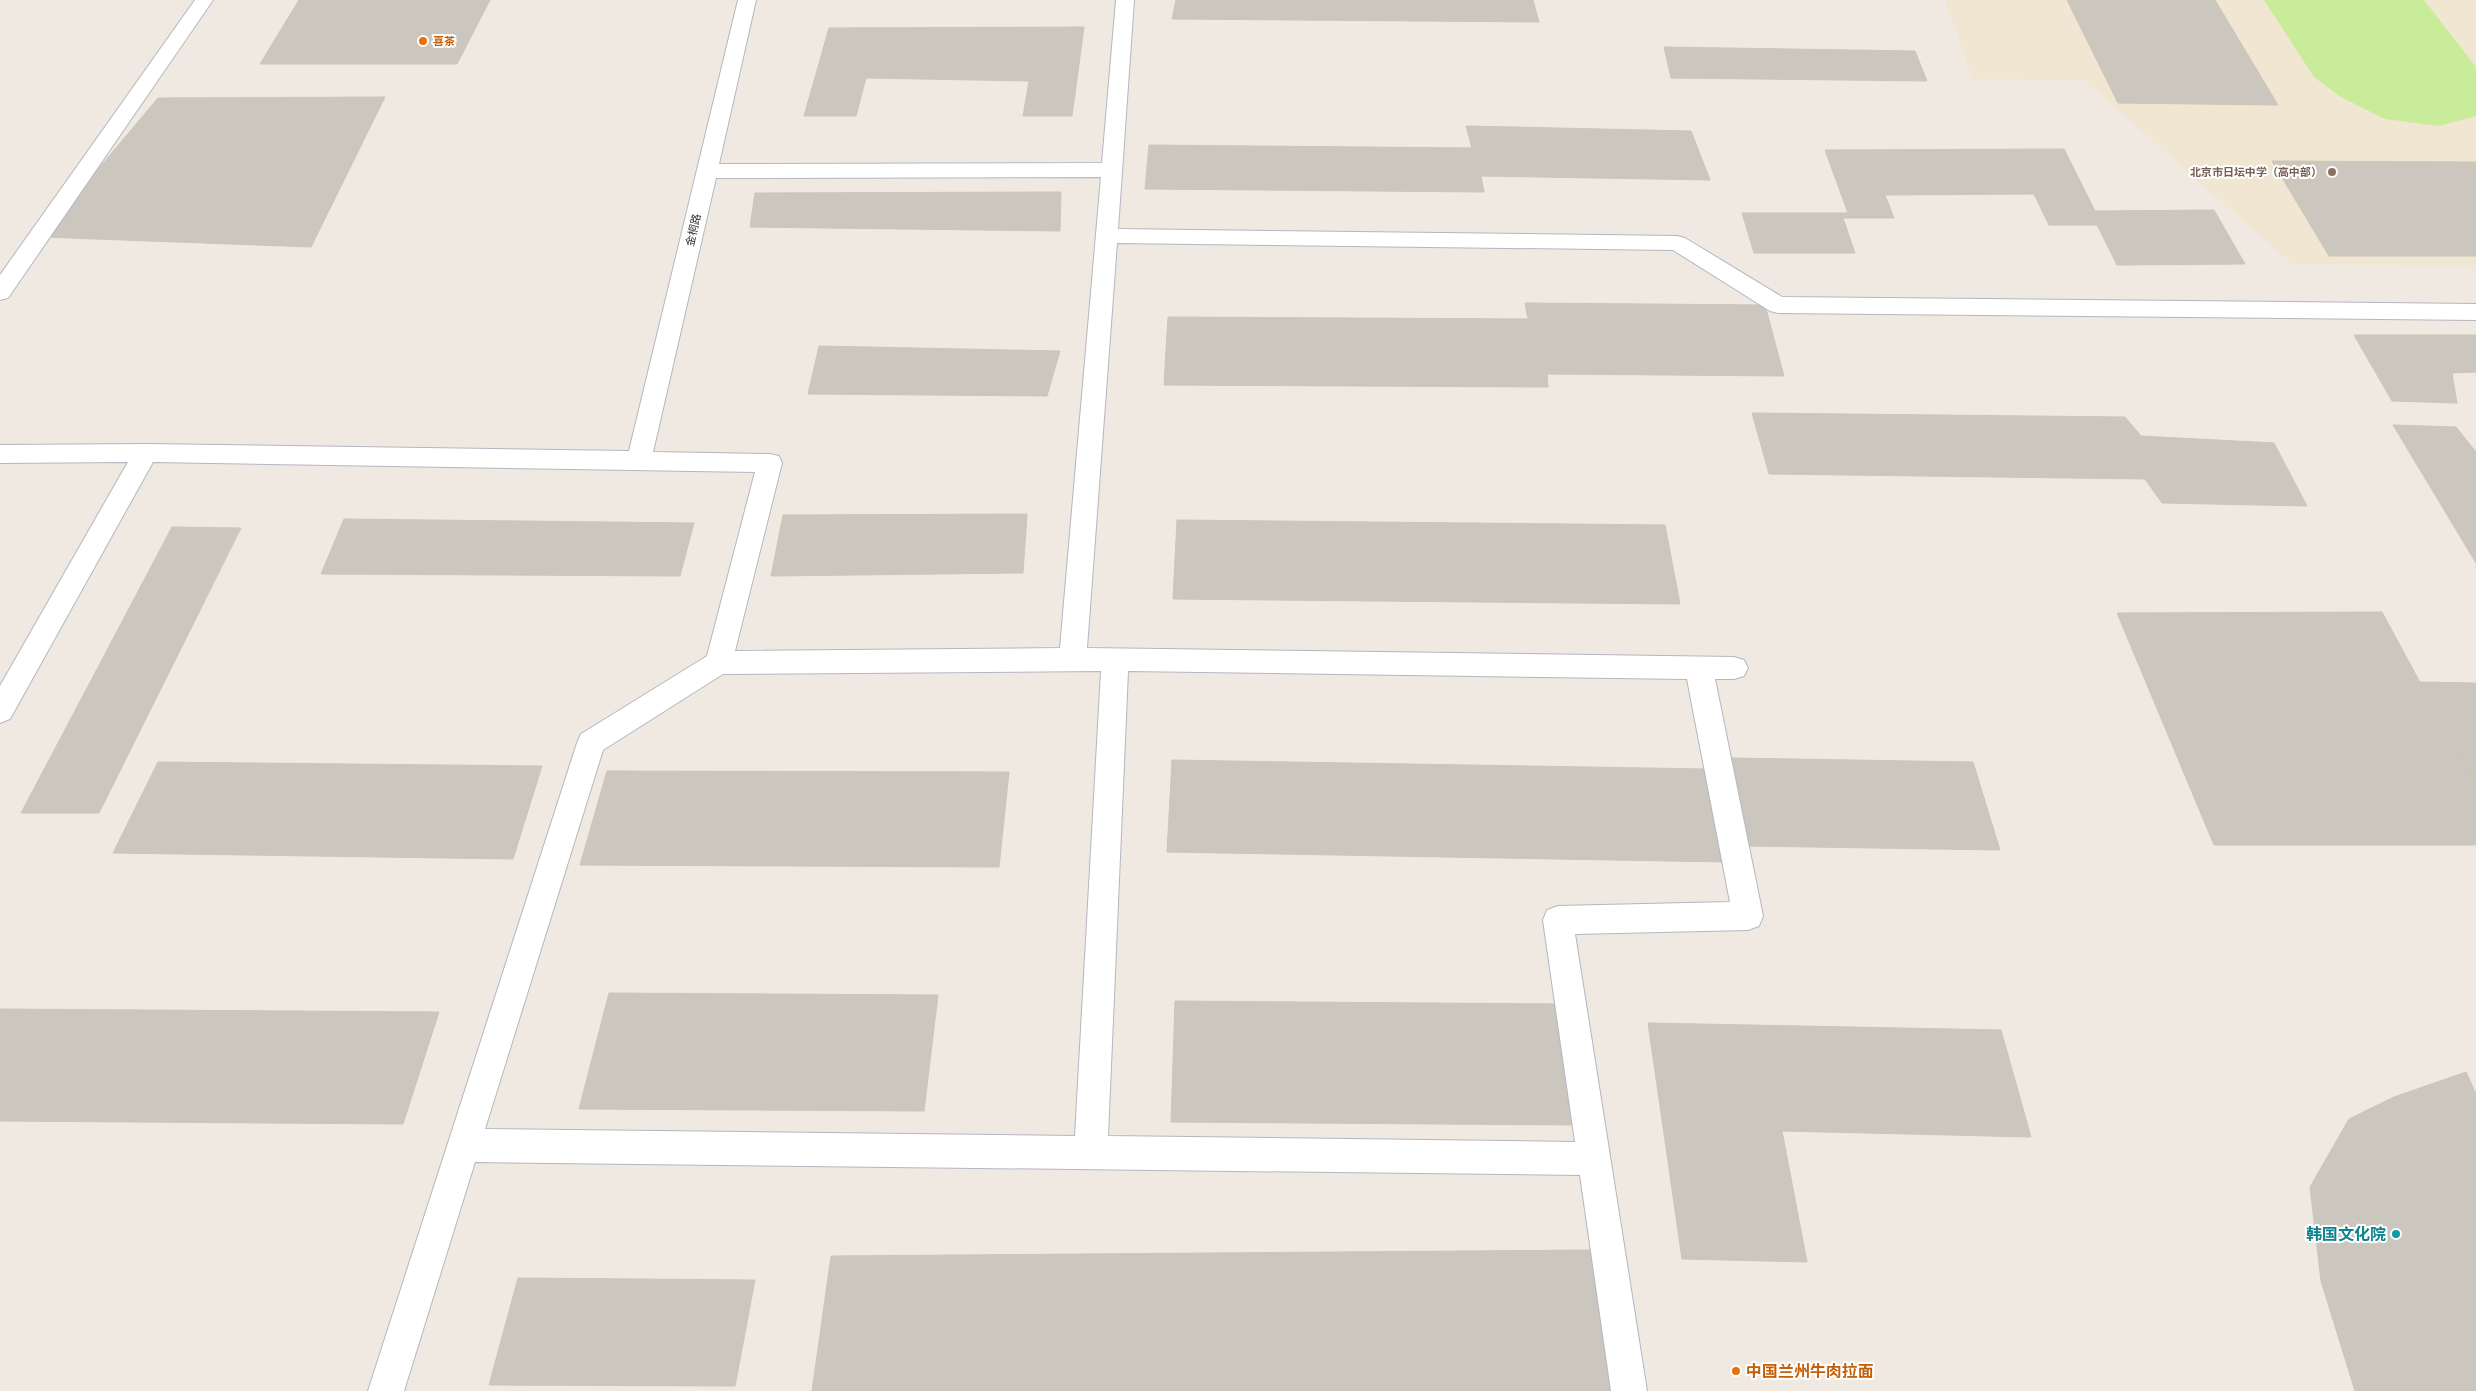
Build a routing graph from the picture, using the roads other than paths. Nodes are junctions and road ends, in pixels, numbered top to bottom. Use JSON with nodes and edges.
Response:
{"nodes":[{"id":1,"x":204,"y":0,"type":"edge"},
{"id":2,"x":747,"y":0,"type":"edge"},
{"id":3,"x":1125,"y":0,"type":"edge"},
{"id":4,"x":1111,"y":170,"type":"junction"},
{"id":5,"x":707,"y":171,"type":"junction"},
{"id":6,"x":1106,"y":236,"type":"junction"},
{"id":7,"x":0,"y":292,"type":"edge"},
{"id":8,"x":2476,"y":312,"type":"edge"},
{"id":9,"x":146,"y":453,"type":"junction"},
{"id":10,"x":0,"y":454,"type":"edge"},
{"id":11,"x":639,"y":461,"type":"junction"},
{"id":12,"x":1073,"y":658,"type":"junction"},
{"id":13,"x":1114,"y":659,"type":"junction"},
{"id":14,"x":719,"y":663,"type":"junction"},
{"id":15,"x":1699,"y":668,"type":"junction"},
{"id":16,"x":1734,"y":668,"type":"dead end"},
{"id":17,"x":0,"y":710,"type":"edge"},
{"id":18,"x":463,"y":1145,"type":"junction"},
{"id":19,"x":1091,"y":1153,"type":"junction"},
{"id":20,"x":1594,"y":1160,"type":"junction"},
{"id":21,"x":386,"y":1391,"type":"edge"},
{"id":22,"x":1629,"y":1391,"type":"edge"}],
"edges":[{"from":1,"to":7,"type":"street"},
{"from":2,"to":5,"type":"street","name":"金桐路"},
{"from":3,"to":4,"type":"street"},
{"from":4,"to":5,"type":"street"},
{"from":4,"to":6,"type":"street"},
{"from":5,"to":11,"type":"street","name":"金桐路"},
{"from":6,"to":8,"type":"street"},
{"from":6,"to":12,"type":"street"},
{"from":9,"to":10,"type":"street"},
{"from":9,"to":11,"type":"street"},
{"from":9,"to":17,"type":"street"},
{"from":11,"to":14,"type":"street"},
{"from":12,"to":13,"type":"street"},
{"from":12,"to":14,"type":"street"},
{"from":13,"to":15,"type":"street"},
{"from":13,"to":19,"type":"street"},
{"from":14,"to":18,"type":"street"},
{"from":15,"to":16,"type":"street"},
{"from":15,"to":20,"type":"street"},
{"from":18,"to":19,"type":"street"},
{"from":18,"to":21,"type":"street"},
{"from":19,"to":20,"type":"street"},
{"from":20,"to":22,"type":"street"}]}
